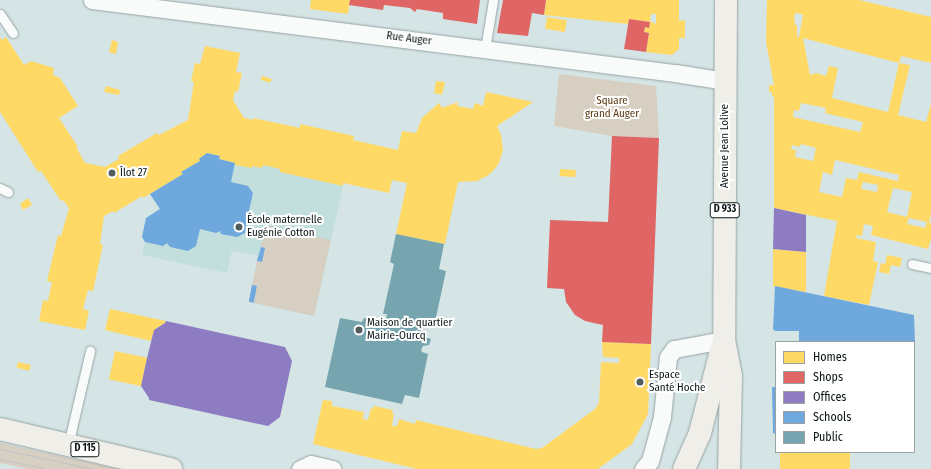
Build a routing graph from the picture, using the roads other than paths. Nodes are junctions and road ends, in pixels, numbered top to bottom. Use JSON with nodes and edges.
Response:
{"nodes":[{"id":1,"x":92,"y":0,"type":"edge"},
{"id":2,"x":493,"y":0,"type":"edge"},
{"id":3,"x":726,"y":0,"type":"edge"},
{"id":4,"x":0,"y":14,"type":"edge"},
{"id":5,"x":13,"y":33,"type":"dead end"},
{"id":6,"x":486,"y":49,"type":"junction"},
{"id":7,"x":726,"y":81,"type":"junction"},
{"id":8,"x":912,"y":264,"type":"dead end"},
{"id":9,"x":931,"y":268,"type":"edge"},
{"id":10,"x":724,"y":340,"type":"junction"},
{"id":11,"x":90,"y":351,"type":"dead end"},
{"id":12,"x":0,"y":430,"type":"edge"},
{"id":13,"x":68,"y":445,"type":"junction"},
{"id":14,"x":171,"y":469,"type":"edge"},
{"id":15,"x":300,"y":469,"type":"edge"},
{"id":16,"x":332,"y":469,"type":"edge"},
{"id":17,"x":644,"y":469,"type":"edge"},
{"id":18,"x":684,"y":469,"type":"edge"},
{"id":19,"x":729,"y":469,"type":"edge"}],
"edges":[{"from":1,"to":6,"type":"street","name":"Rue Auger"},
{"from":2,"to":6,"type":"lane"},
{"from":3,"to":7,"type":"main road","name":"Avenue Jean Lolive","number":"D 933"},
{"from":4,"to":5,"type":"lane"},
{"from":6,"to":7,"type":"street","name":"Rue Auger"},
{"from":7,"to":10,"type":"main road","name":"Avenue Jean Lolive","number":"D 933"},
{"from":8,"to":9,"type":"lane"},
{"from":10,"to":17,"type":"street"},
{"from":10,"to":18,"type":"main road","name":"Avenue Jean Lolive","number":"D 933"},
{"from":10,"to":19,"type":"main road","name":"Avenue Jean Lolive","number":"D 933"},
{"from":11,"to":13,"type":"lane"},
{"from":12,"to":13,"type":"main road","number":"D 115"},
{"from":13,"to":14,"type":"main road","number":"D 115"},
{"from":15,"to":16,"type":"street"}]}
